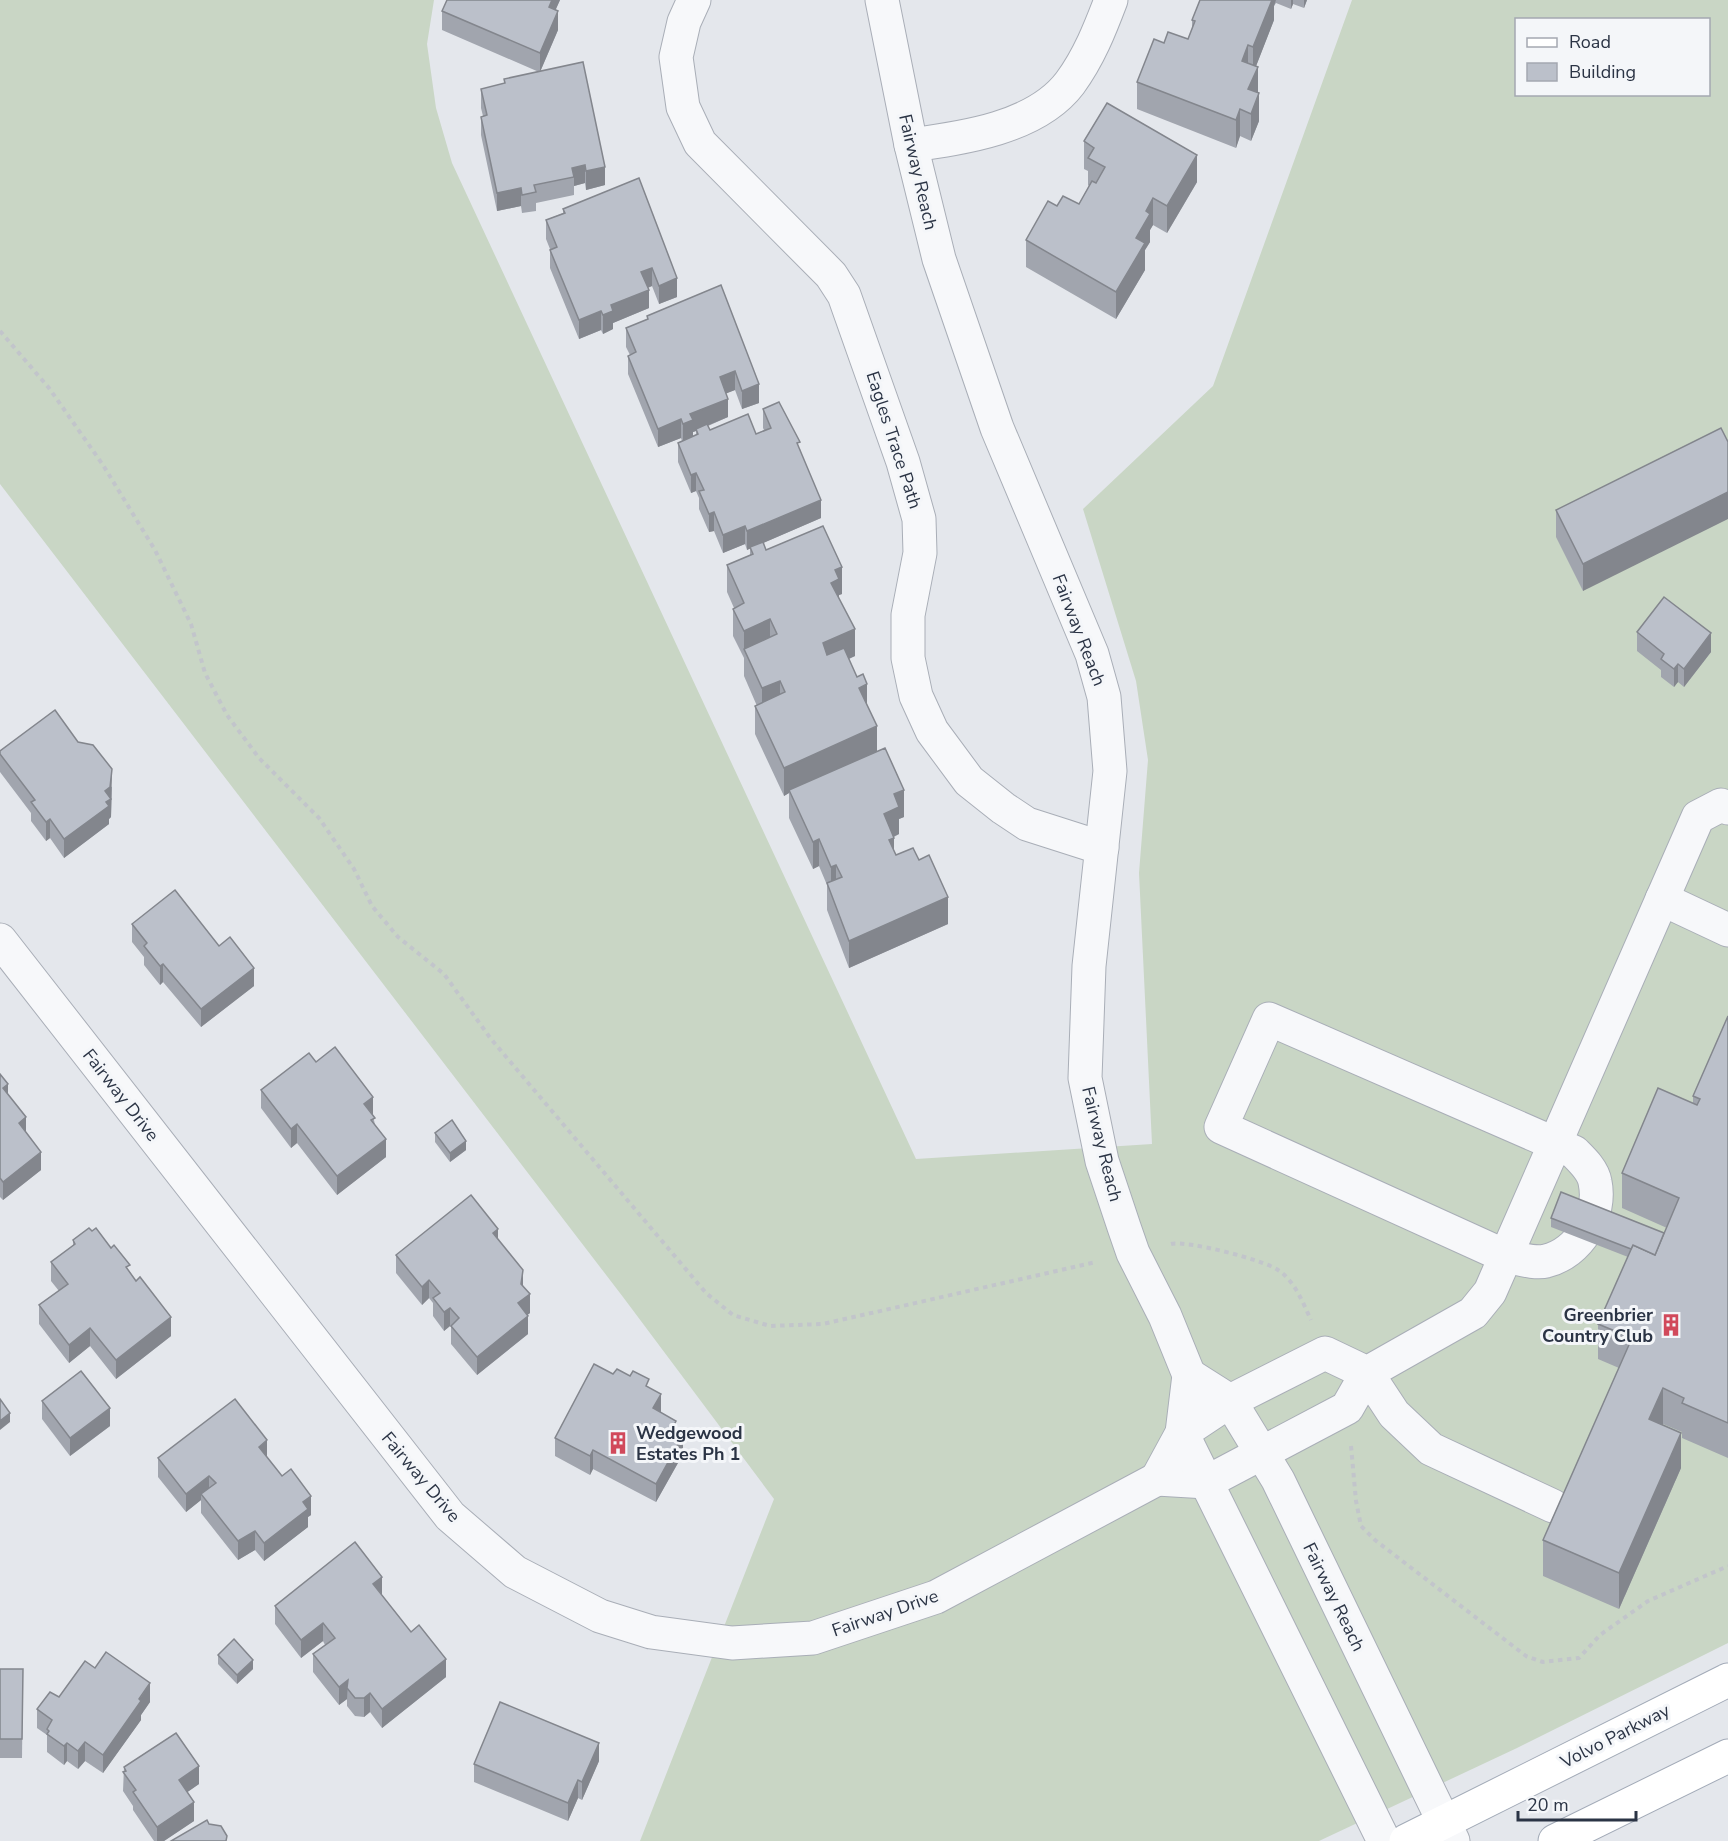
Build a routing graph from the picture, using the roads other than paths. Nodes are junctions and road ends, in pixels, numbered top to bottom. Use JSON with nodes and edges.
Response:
{"nodes":[{"id":1,"x":694,"y":0,"type":"edge"},
{"id":2,"x":882,"y":0,"type":"edge"},
{"id":3,"x":1111,"y":0,"type":"edge"},
{"id":4,"x":911,"y":145,"type":"junction"},
{"id":5,"x":1728,"y":808,"type":"edge"},
{"id":6,"x":1101,"y":848,"type":"junction"},
{"id":7,"x":1662,"y":899,"type":"junction"},
{"id":8,"x":1728,"y":930,"type":"edge"},
{"id":9,"x":0,"y":940,"type":"edge"},
{"id":10,"x":1554,"y":1144,"type":"junction"},
{"id":11,"x":1505,"y":1256,"type":"junction"},
{"id":12,"x":1367,"y":1373,"type":"junction"},
{"id":13,"x":1189,"y":1375,"type":"junction"},
{"id":14,"x":1230,"y":1401,"type":"junction"},
{"id":15,"x":1182,"y":1433,"type":"junction"},
{"id":16,"x":1262,"y":1454,"type":"junction"},
{"id":17,"x":1157,"y":1479,"type":"junction"},
{"id":18,"x":1207,"y":1482,"type":"junction"},
{"id":19,"x":1553,"y":1506,"type":"dead end"},
{"id":20,"x":1728,"y":1680,"type":"edge"},
{"id":21,"x":1728,"y":1756,"type":"edge"},
{"id":22,"x":1448,"y":1831,"type":"edge"},
{"id":23,"x":1384,"y":1841,"type":"edge"},
{"id":24,"x":1406,"y":1841,"type":"edge"},
{"id":25,"x":1555,"y":1841,"type":"edge"}],
"edges":[{"from":1,"to":6,"type":"street","name":"Eagles Trace Path"},
{"from":2,"to":4,"type":"street","name":"Fairway Reach"},
{"from":3,"to":4,"type":"street"},
{"from":4,"to":6,"type":"street","name":"Fairway Reach"},
{"from":5,"to":7,"type":"street"},
{"from":6,"to":13,"type":"street","name":"Fairway Reach"},
{"from":7,"to":8,"type":"street"},
{"from":7,"to":10,"type":"street"},
{"from":9,"to":17,"type":"street","name":"Fairway Drive"},
{"from":10,"to":11,"type":"street"},
{"from":10,"to":11,"type":"street"},
{"from":10,"to":11,"type":"street"},
{"from":11,"to":12,"type":"street"},
{"from":12,"to":14,"type":"street"},
{"from":12,"to":16,"type":"street"},
{"from":12,"to":19,"type":"street"},
{"from":13,"to":14,"type":"street","name":"Fairway Reach"},
{"from":13,"to":15,"type":"street","name":"Fairway Reach"},
{"from":14,"to":15,"type":"street"},
{"from":14,"to":16,"type":"street","name":"Fairway Reach"},
{"from":15,"to":17,"type":"street"},
{"from":15,"to":18,"type":"street"},
{"from":16,"to":18,"type":"street"},
{"from":16,"to":22,"type":"street","name":"Fairway Reach"},
{"from":17,"to":18,"type":"street"},
{"from":18,"to":23,"type":"street"},
{"from":20,"to":22,"type":"main road","name":"Volvo Parkway"},
{"from":21,"to":25,"type":"main road"},
{"from":22,"to":24,"type":"main road","name":"Volvo Parkway"}]}
